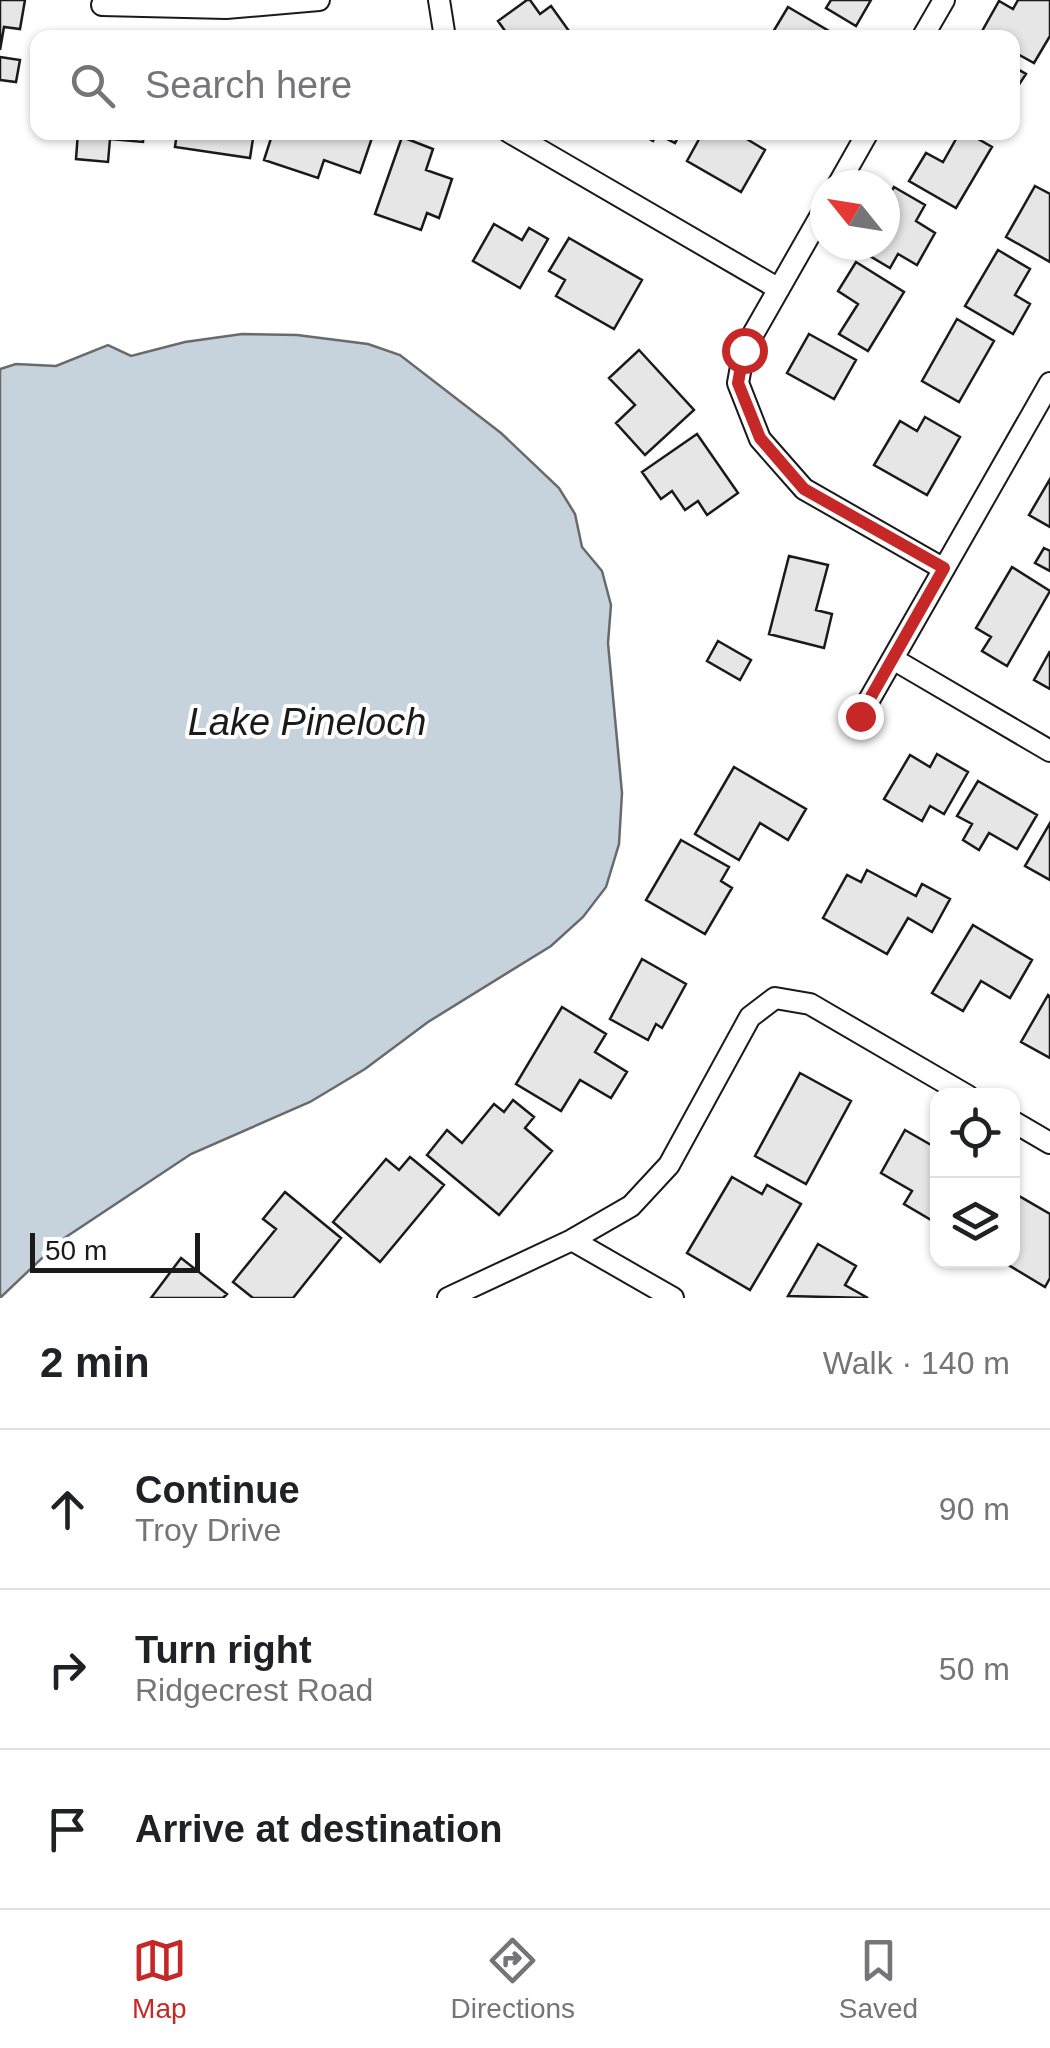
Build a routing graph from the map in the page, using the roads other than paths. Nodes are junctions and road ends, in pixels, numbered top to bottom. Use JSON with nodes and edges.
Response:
{"nodes":[{"id":1,"x":318,"y":0,"type":"edge"},
{"id":2,"x":439,"y":0,"type":"edge"},
{"id":3,"x":944,"y":0,"type":"edge"},
{"id":4,"x":102,"y":5,"type":"dead end"},
{"id":5,"x":444,"y":30,"type":"edge"},
{"id":6,"x":927,"y":30,"type":"edge"},
{"id":7,"x":523,"y":140,"type":"edge"},
{"id":8,"x":863,"y":140,"type":"edge"},
{"id":9,"x":846,"y":170,"type":"edge"},
{"id":10,"x":810,"y":234,"type":"edge"},
{"id":11,"x":779,"y":288,"type":"junction"},
{"id":12,"x":1050,"y":383,"type":"edge"},
{"id":13,"x":1044,"y":406,"type":"edge"},
{"id":14,"x":944,"y":568,"type":"junction"},
{"id":15,"x":893,"y":659,"type":"junction"},
{"id":16,"x":860,"y":716,"type":"dead end"},
{"id":17,"x":1050,"y":751,"type":"edge"},
{"id":18,"x":954,"y":1088,"type":"edge"},
{"id":19,"x":1020,"y":1125,"type":"edge"},
{"id":20,"x":1050,"y":1142,"type":"edge"},
{"id":21,"x":572,"y":1240,"type":"junction"},
{"id":22,"x":448,"y":1298,"type":"edge"},
{"id":23,"x":674,"y":1298,"type":"edge"}],
"edges":[{"from":1,"to":4,"type":"street"},
{"from":2,"to":5,"type":"street"},
{"from":3,"to":6,"type":"street"},
{"from":7,"to":11,"type":"street"},
{"from":8,"to":9,"type":"street"},
{"from":10,"to":11,"type":"street"},
{"from":11,"to":14,"type":"street"},
{"from":12,"to":13,"type":"street"},
{"from":13,"to":14,"type":"street"},
{"from":14,"to":15,"type":"street"},
{"from":15,"to":16,"type":"street"},
{"from":15,"to":17,"type":"street"},
{"from":18,"to":21,"type":"street"},
{"from":19,"to":20,"type":"street"},
{"from":21,"to":22,"type":"street"},
{"from":21,"to":23,"type":"street"}]}
